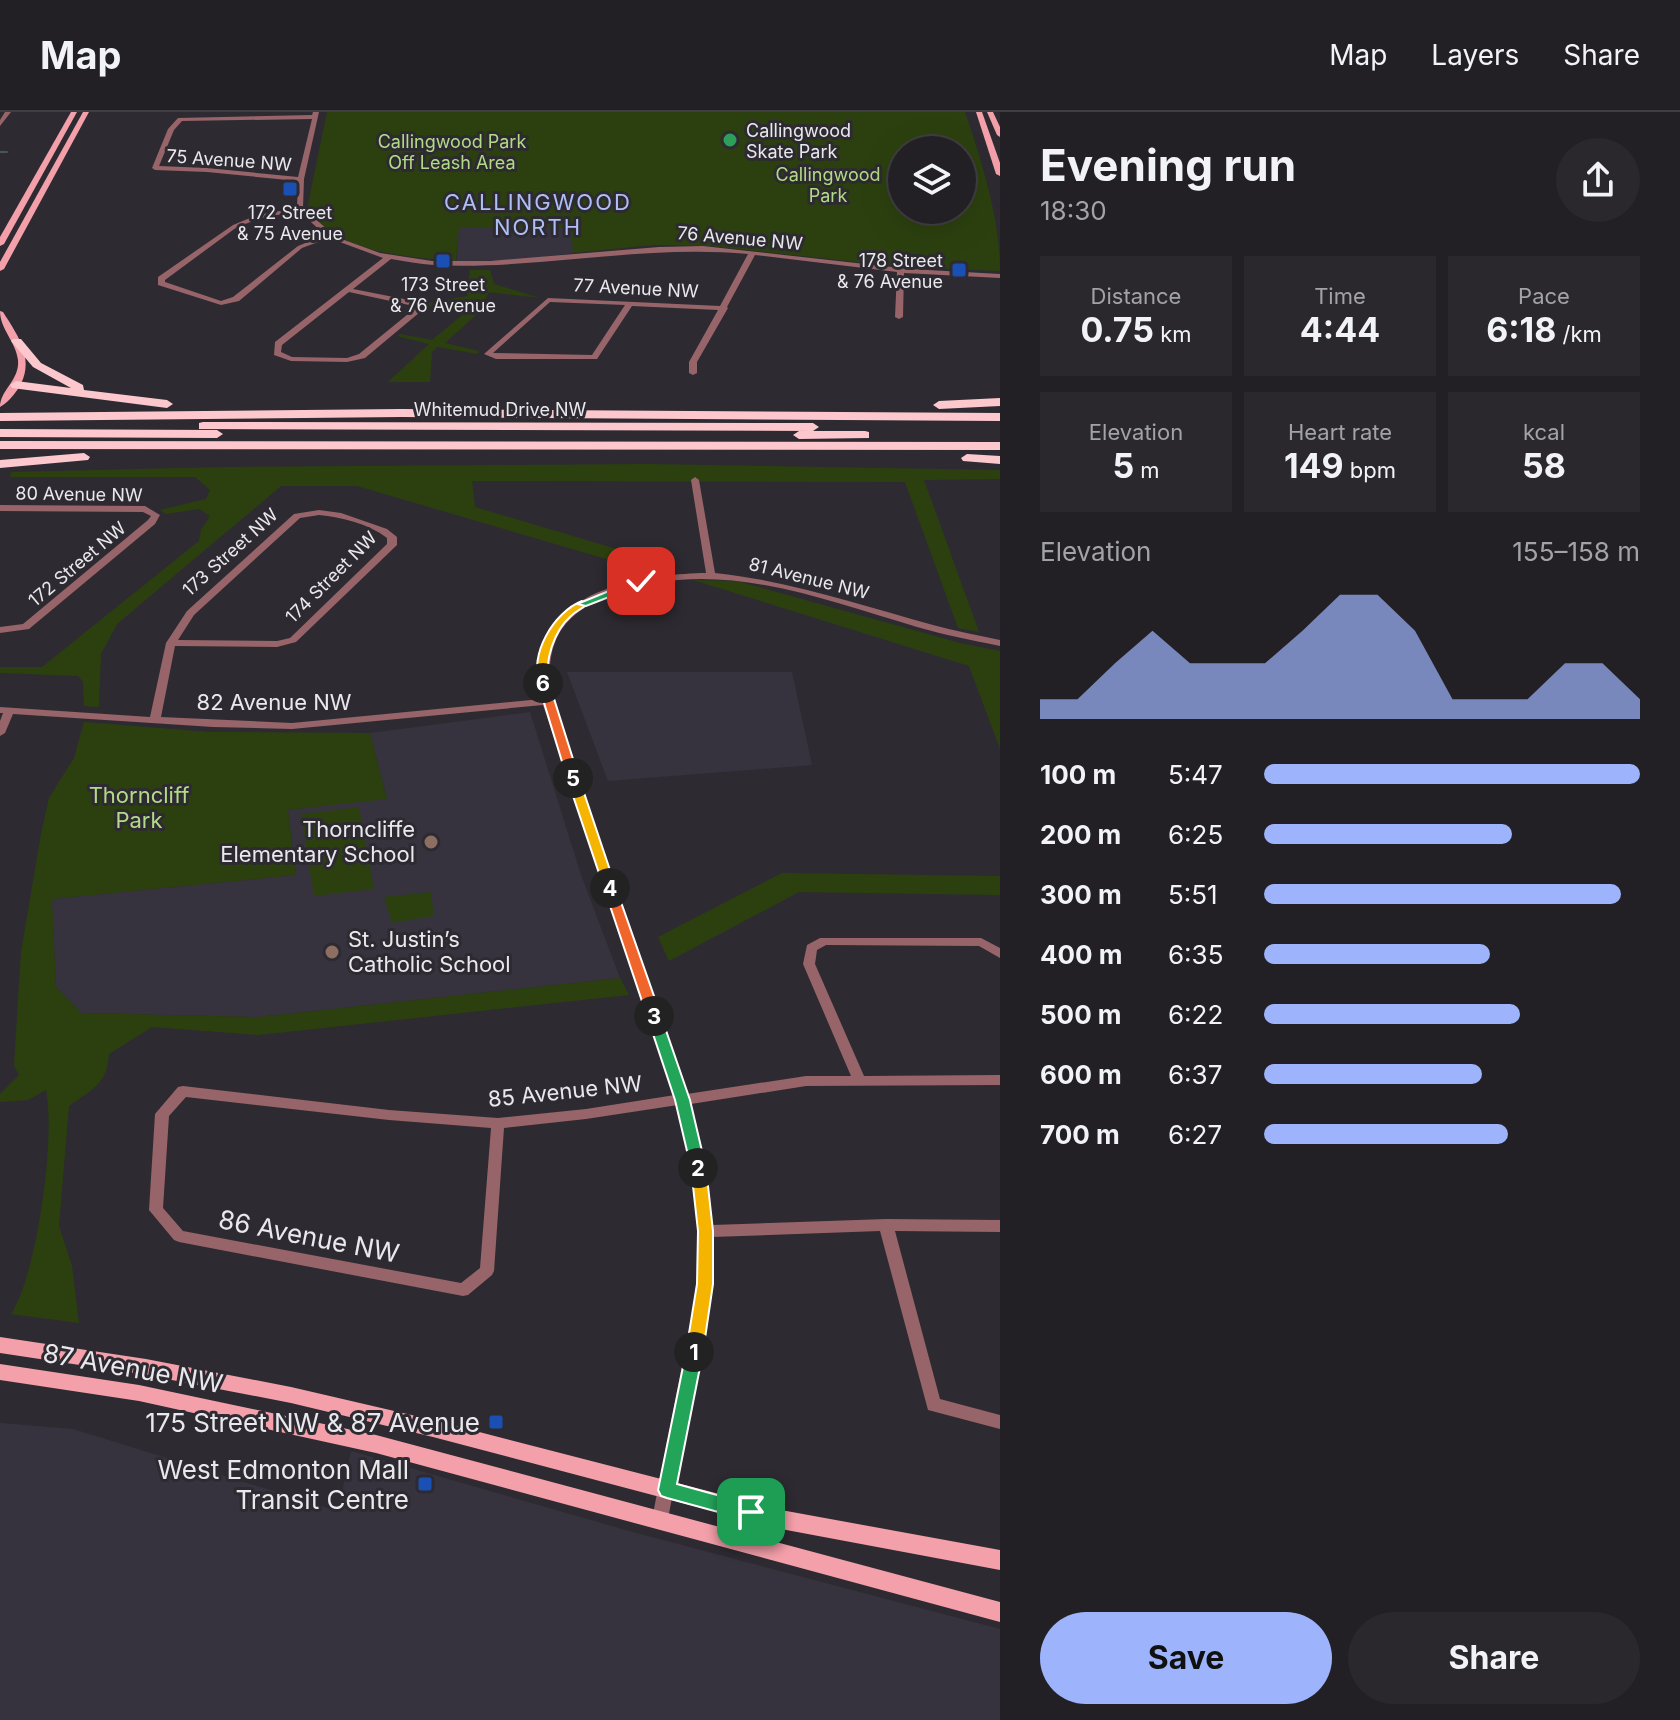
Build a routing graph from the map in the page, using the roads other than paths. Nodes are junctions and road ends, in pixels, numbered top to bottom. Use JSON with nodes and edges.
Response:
{"nodes":[{"id":1,"x":8,"y":112,"type":"edge"},
{"id":2,"x":74,"y":112,"type":"edge"},
{"id":3,"x":86,"y":112,"type":"edge"},
{"id":4,"x":979,"y":112,"type":"edge"},
{"id":5,"x":990,"y":112,"type":"edge"},
{"id":6,"x":315,"y":115,"type":"edge"},
{"id":7,"x":0,"y":124,"type":"edge"},
{"id":8,"x":1000,"y":135,"type":"edge"},
{"id":9,"x":1000,"y":173,"type":"edge"},
{"id":10,"x":301,"y":179,"type":"junction"},
{"id":11,"x":300,"y":209,"type":"junction"},
{"id":12,"x":328,"y":236,"type":"junction"},
{"id":13,"x":0,"y":244,"type":"edge"},
{"id":14,"x":752,"y":253,"type":"junction"},
{"id":15,"x":389,"y":257,"type":"junction"},
{"id":16,"x":0,"y":269,"type":"edge"},
{"id":17,"x":901,"y":270,"type":"junction"},
{"id":18,"x":1000,"y":276,"type":"edge"},
{"id":19,"x":348,"y":290,"type":"junction"},
{"id":20,"x":630,"y":303,"type":"junction"},
{"id":21,"x":724,"y":308,"type":"junction"},
{"id":22,"x":0,"y":314,"type":"edge"},
{"id":23,"x":899,"y":317,"type":"dead end"},
{"id":24,"x":17,"y":341,"type":"junction"},
{"id":25,"x":693,"y":373,"type":"dead end"},
{"id":26,"x":0,"y":385,"type":"edge"},
{"id":27,"x":16,"y":385,"type":"junction"},
{"id":28,"x":93,"y":394,"type":"junction"},
{"id":29,"x":1000,"y":402,"type":"edge"},
{"id":30,"x":0,"y":404,"type":"edge"},
{"id":31,"x":401,"y":413,"type":"junction"},
{"id":32,"x":616,"y":413,"type":"junction"},
{"id":33,"x":0,"y":417,"type":"edge"},
{"id":34,"x":1000,"y":417,"type":"edge"},
{"id":35,"x":0,"y":426,"type":"edge"},
{"id":36,"x":1000,"y":428,"type":"edge"},
{"id":37,"x":0,"y":433,"type":"edge"},
{"id":38,"x":1000,"y":435,"type":"edge"},
{"id":39,"x":0,"y":445,"type":"edge"},
{"id":40,"x":1000,"y":446,"type":"edge"},
{"id":41,"x":590,"y":447,"type":"junction"},
{"id":42,"x":370,"y":448,"type":"junction"},
{"id":43,"x":1000,"y":459,"type":"edge"},
{"id":44,"x":0,"y":465,"type":"edge"},
{"id":45,"x":695,"y":480,"type":"dead end"},
{"id":46,"x":0,"y":508,"type":"edge"},
{"id":47,"x":309,"y":511,"type":"joint"},
{"id":48,"x":156,"y":515,"type":"joint"},
{"id":49,"x":711,"y":574,"type":"junction"},
{"id":50,"x":0,"y":630,"type":"edge"},
{"id":51,"x":171,"y":643,"type":"junction"},
{"id":52,"x":1000,"y":643,"type":"edge"},
{"id":53,"x":547,"y":702,"type":"junction"},
{"id":54,"x":5,"y":710,"type":"edge"},
{"id":55,"x":155,"y":719,"type":"junction"},
{"id":56,"x":0,"y":733,"type":"edge"},
{"id":57,"x":1000,"y":954,"type":"edge"},
{"id":58,"x":1000,"y":1080,"type":"edge"},
{"id":59,"x":860,"y":1081,"type":"junction"},
{"id":60,"x":683,"y":1100,"type":"junction"},
{"id":61,"x":498,"y":1123,"type":"junction"},
{"id":62,"x":156,"y":1210,"type":"joint"},
{"id":63,"x":886,"y":1225,"type":"junction"},
{"id":64,"x":1000,"y":1226,"type":"edge"},
{"id":65,"x":705,"y":1231,"type":"junction"},
{"id":66,"x":0,"y":1345,"type":"edge"},
{"id":67,"x":0,"y":1372,"type":"edge"},
{"id":68,"x":1000,"y":1422,"type":"edge"},
{"id":69,"x":667,"y":1490,"type":"junction"},
{"id":70,"x":660,"y":1519,"type":"junction"},
{"id":71,"x":1000,"y":1560,"type":"edge"},
{"id":72,"x":1000,"y":1612,"type":"edge"}],
"edges":[{"from":1,"to":7,"type":"street"},
{"from":2,"to":13,"type":"main road"},
{"from":3,"to":16,"type":"main road"},
{"from":4,"to":9,"type":"main road"},
{"from":5,"to":8,"type":"main road"},
{"from":6,"to":10,"type":"street"},
{"from":6,"to":10,"type":"street","name":"75 Avenue NW"},
{"from":10,"to":11,"type":"street"},
{"from":11,"to":12,"type":"street","name":"76 Avenue NW"},
{"from":11,"to":12,"type":"street"},
{"from":12,"to":15,"type":"street","name":"76 Avenue NW"},
{"from":14,"to":15,"type":"street","name":"76 Avenue NW"},
{"from":14,"to":17,"type":"street","name":"76 Avenue NW"},
{"from":14,"to":21,"type":"street"},
{"from":15,"to":19,"type":"street"},
{"from":17,"to":18,"type":"street","name":"76 Avenue NW"},
{"from":17,"to":23,"type":"street"},
{"from":19,"to":19,"type":"street"},
{"from":20,"to":20,"type":"street","name":"77 Avenue NW"},
{"from":20,"to":21,"type":"street","name":"77 Avenue NW"},
{"from":21,"to":25,"type":"street"},
{"from":22,"to":24,"type":"main road"},
{"from":24,"to":27,"type":"main road"},
{"from":24,"to":28,"type":"highway"},
{"from":26,"to":27,"type":"main road"},
{"from":27,"to":28,"type":"highway"},
{"from":27,"to":30,"type":"main road"},
{"from":28,"to":31,"type":"highway"},
{"from":29,"to":32,"type":"highway"},
{"from":31,"to":32,"type":"highway"},
{"from":31,"to":33,"type":"highway"},
{"from":32,"to":34,"type":"highway"},
{"from":35,"to":36,"type":"highway","name":"Whitemud Drive NW"},
{"from":37,"to":38,"type":"highway","name":"Whitemud Drive NW"},
{"from":39,"to":42,"type":"highway"},
{"from":40,"to":41,"type":"highway"},
{"from":41,"to":42,"type":"highway"},
{"from":41,"to":43,"type":"highway"},
{"from":42,"to":44,"type":"highway"},
{"from":45,"to":49,"type":"street"},
{"from":46,"to":48,"type":"street","name":"80 Avenue NW"},
{"from":47,"to":51,"type":"street","name":"173 Street NW"},
{"from":47,"to":51,"type":"street","name":"174 Street NW"},
{"from":48,"to":50,"type":"street","name":"172 Street NW"},
{"from":49,"to":52,"type":"street","name":"81 Avenue NW"},
{"from":49,"to":53,"type":"street","name":"81 Avenue NW"},
{"from":51,"to":55,"type":"street","name":"173 Street NW"},
{"from":53,"to":55,"type":"street","name":"82 Avenue NW"},
{"from":53,"to":60,"type":"street"},
{"from":54,"to":55,"type":"street","name":"82 Avenue NW"},
{"from":54,"to":56,"type":"street"},
{"from":57,"to":59,"type":"street"},
{"from":58,"to":59,"type":"street","name":"85 Avenue NW"},
{"from":59,"to":60,"type":"street","name":"85 Avenue NW"},
{"from":60,"to":61,"type":"street","name":"85 Avenue NW"},
{"from":60,"to":65,"type":"street"},
{"from":61,"to":62,"type":"street","name":"85 Avenue NW"},
{"from":61,"to":62,"type":"street","name":"86 Avenue NW"},
{"from":63,"to":64,"type":"street"},
{"from":63,"to":65,"type":"street"},
{"from":63,"to":68,"type":"street"},
{"from":65,"to":69,"type":"street"},
{"from":66,"to":69,"type":"main road","name":"87 Avenue NW"},
{"from":67,"to":70,"type":"main road","name":"87 Avenue NW"},
{"from":69,"to":70,"type":"street"},
{"from":69,"to":71,"type":"main road","name":"87 Avenue NW"},
{"from":70,"to":72,"type":"main road","name":"87 Avenue NW"}]}
